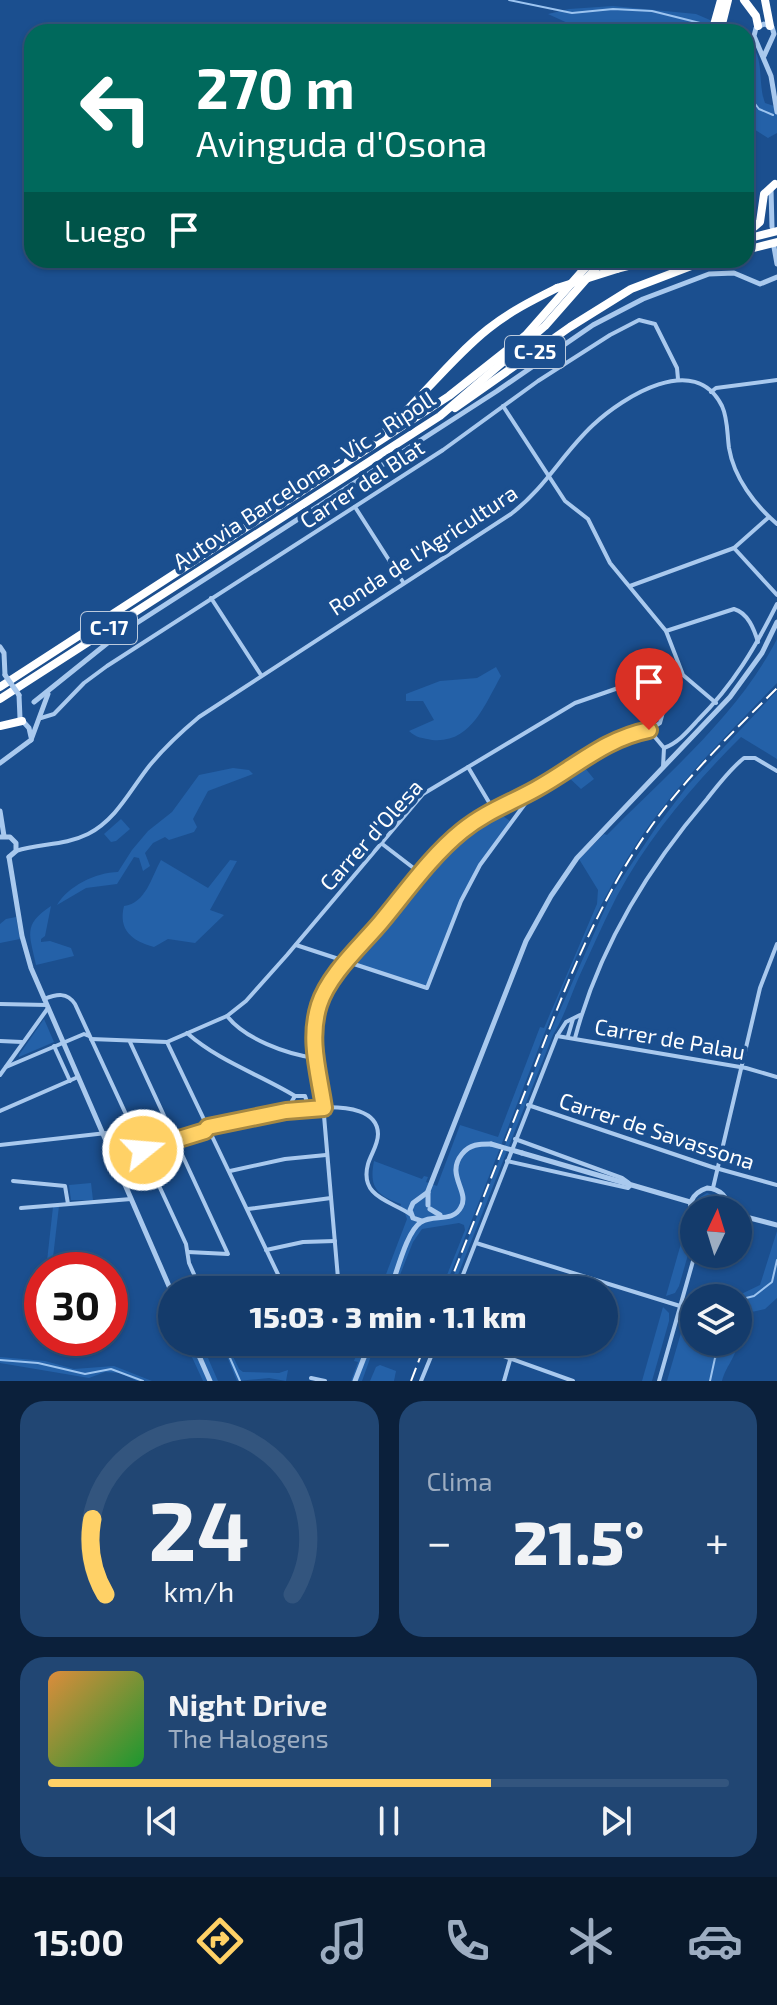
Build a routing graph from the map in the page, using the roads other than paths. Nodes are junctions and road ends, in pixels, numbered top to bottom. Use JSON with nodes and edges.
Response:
{"nodes":[{"id":1,"x":744,"y":0,"type":"edge"},
{"id":2,"x":765,"y":0,"type":"edge"},
{"id":3,"x":723,"y":4,"type":"edge"},
{"id":4,"x":715,"y":24,"type":"edge"},
{"id":5,"x":721,"y":24,"type":"edge"},
{"id":6,"x":758,"y":26,"type":"junction"},
{"id":7,"x":770,"y":26,"type":"junction"},
{"id":8,"x":758,"y":42,"type":"junction"},
{"id":9,"x":769,"y":43,"type":"junction"},
{"id":10,"x":764,"y":56,"type":"junction"},
{"id":11,"x":777,"y":112,"type":"edge"},
{"id":12,"x":776,"y":183,"type":"edge"},
{"id":13,"x":754,"y":228,"type":"edge"},
{"id":14,"x":775,"y":229,"type":"edge"},
{"id":15,"x":754,"y":234,"type":"edge"},
{"id":16,"x":776,"y":244,"type":"edge"},
{"id":17,"x":754,"y":248,"type":"edge"},
{"id":18,"x":777,"y":264,"type":"edge"},
{"id":19,"x":585,"y":268,"type":"edge"},
{"id":20,"x":596,"y":268,"type":"edge"},
{"id":21,"x":621,"y":268,"type":"edge"},
{"id":22,"x":686,"y":268,"type":"edge"},
{"id":23,"x":777,"y":277,"type":"edge"},
{"id":24,"x":678,"y":379,"type":"junction"},
{"id":25,"x":777,"y":380,"type":"edge"},
{"id":26,"x":711,"y":392,"type":"junction"},
{"id":27,"x":503,"y":406,"type":"junction"},
{"id":28,"x":440,"y":416,"type":"junction"},
{"id":29,"x":367,"y":450,"type":"junction"},
{"id":30,"x":550,"y":477,"type":"junction"},
{"id":31,"x":355,"y":507,"type":"junction"},
{"id":32,"x":769,"y":517,"type":"junction"},
{"id":33,"x":777,"y":524,"type":"edge"},
{"id":34,"x":734,"y":548,"type":"junction"},
{"id":35,"x":403,"y":582,"type":"junction"},
{"id":36,"x":630,"y":586,"type":"junction"},
{"id":37,"x":777,"y":595,"type":"edge"},
{"id":38,"x":211,"y":598,"type":"junction"},
{"id":39,"x":777,"y":604,"type":"edge"},
{"id":40,"x":777,"y":622,"type":"edge"},
{"id":41,"x":666,"y":631,"type":"junction"},
{"id":42,"x":758,"y":642,"type":"junction"},
{"id":43,"x":0,"y":647,"type":"edge"},
{"id":44,"x":2,"y":669,"type":"edge"},
{"id":45,"x":261,"y":675,"type":"junction"},
{"id":46,"x":0,"y":687,"type":"edge"},
{"id":47,"x":48,"y":693,"type":"junction"},
{"id":48,"x":19,"y":695,"type":"junction"},
{"id":49,"x":0,"y":699,"type":"edge"},
{"id":50,"x":32,"y":702,"type":"junction"},
{"id":51,"x":716,"y":703,"type":"junction"},
{"id":52,"x":21,"y":708,"type":"junction"},
{"id":53,"x":41,"y":709,"type":"junction"},
{"id":54,"x":39,"y":720,"type":"junction"},
{"id":55,"x":24,"y":722,"type":"junction"},
{"id":56,"x":0,"y":726,"type":"edge"},
{"id":57,"x":649,"y":730,"type":"junction"},
{"id":58,"x":31,"y":740,"type":"junction"},
{"id":59,"x":664,"y":748,"type":"junction"},
{"id":60,"x":0,"y":763,"type":"edge"},
{"id":61,"x":468,"y":767,"type":"junction"},
{"id":62,"x":663,"y":767,"type":"junction"},
{"id":63,"x":777,"y":771,"type":"edge"},
{"id":64,"x":536,"y":789,"type":"junction"},
{"id":65,"x":493,"y":809,"type":"junction"},
{"id":66,"x":0,"y":811,"type":"edge"},
{"id":67,"x":2,"y":837,"type":"edge"},
{"id":68,"x":15,"y":841,"type":"junction"},
{"id":69,"x":381,"y":843,"type":"junction"},
{"id":70,"x":30,"y":846,"type":"junction"},
{"id":71,"x":16,"y":851,"type":"junction"},
{"id":72,"x":1,"y":857,"type":"edge"},
{"id":73,"x":9,"y":857,"type":"junction"},
{"id":74,"x":421,"y":874,"type":"junction"},
{"id":75,"x":777,"y":944,"type":"edge"},
{"id":76,"x":296,"y":945,"type":"junction"},
{"id":77,"x":347,"y":962,"type":"junction"},
{"id":78,"x":0,"y":1004,"type":"edge"},
{"id":79,"x":46,"y":1004,"type":"junction"},
{"id":80,"x":582,"y":1014,"type":"junction"},
{"id":81,"x":227,"y":1016,"type":"junction"},
{"id":82,"x":573,"y":1019,"type":"junction"},
{"id":83,"x":187,"y":1033,"type":"junction"},
{"id":84,"x":557,"y":1036,"type":"junction"},
{"id":85,"x":568,"y":1037,"type":"junction"},
{"id":86,"x":90,"y":1038,"type":"junction"},
{"id":87,"x":575,"y":1038,"type":"junction"},
{"id":88,"x":0,"y":1041,"type":"edge"},
{"id":89,"x":23,"y":1042,"type":"junction"},
{"id":90,"x":130,"y":1042,"type":"junction"},
{"id":91,"x":167,"y":1042,"type":"junction"},
{"id":92,"x":63,"y":1043,"type":"junction"},
{"id":93,"x":54,"y":1046,"type":"junction"},
{"id":94,"x":315,"y":1058,"type":"junction"},
{"id":95,"x":6,"y":1067,"type":"junction"},
{"id":96,"x":741,"y":1067,"type":"junction"},
{"id":97,"x":0,"y":1075,"type":"edge"},
{"id":98,"x":78,"y":1077,"type":"junction"},
{"id":99,"x":777,"y":1077,"type":"edge"},
{"id":100,"x":70,"y":1081,"type":"junction"},
{"id":101,"x":295,"y":1096,"type":"junction"},
{"id":102,"x":528,"y":1105,"type":"junction"},
{"id":103,"x":324,"y":1108,"type":"junction"},
{"id":104,"x":309,"y":1109,"type":"junction"},
{"id":105,"x":294,"y":1110,"type":"junction"},
{"id":106,"x":0,"y":1111,"type":"edge"},
{"id":107,"x":208,"y":1127,"type":"junction"},
{"id":108,"x":133,"y":1130,"type":"junction"},
{"id":109,"x":105,"y":1135,"type":"junction"},
{"id":110,"x":174,"y":1137,"type":"junction"},
{"id":111,"x":515,"y":1139,"type":"junction"},
{"id":112,"x":0,"y":1145,"type":"edge"},
{"id":113,"x":141,"y":1147,"type":"junction"},
{"id":114,"x":326,"y":1155,"type":"junction"},
{"id":115,"x":114,"y":1159,"type":"junction"},
{"id":116,"x":507,"y":1161,"type":"junction"},
{"id":117,"x":718,"y":1169,"type":"junction"},
{"id":118,"x":230,"y":1171,"type":"junction"},
{"id":119,"x":13,"y":1181,"type":"dead end"},
{"id":120,"x":631,"y":1185,"type":"junction"},
{"id":121,"x":777,"y":1185,"type":"edge"},
{"id":122,"x":713,"y":1188,"type":"junction"},
{"id":123,"x":428,"y":1191,"type":"junction"},
{"id":124,"x":695,"y":1196,"type":"edge"},
{"id":125,"x":723,"y":1196,"type":"edge"},
{"id":126,"x":331,"y":1198,"type":"junction"},
{"id":127,"x":131,"y":1199,"type":"junction"},
{"id":128,"x":680,"y":1199,"type":"edge"},
{"id":129,"x":415,"y":1203,"type":"junction"},
{"id":130,"x":68,"y":1204,"type":"junction"},
{"id":131,"x":400,"y":1207,"type":"junction"},
{"id":132,"x":429,"y":1207,"type":"junction"},
{"id":133,"x":21,"y":1208,"type":"dead end"},
{"id":134,"x":248,"y":1209,"type":"junction"},
{"id":135,"x":411,"y":1216,"type":"junction"},
{"id":136,"x":445,"y":1217,"type":"junction"},
{"id":137,"x":752,"y":1219,"type":"edge"},
{"id":138,"x":425,"y":1220,"type":"junction"},
{"id":139,"x":777,"y":1225,"type":"edge"},
{"id":140,"x":410,"y":1237,"type":"junction"},
{"id":141,"x":335,"y":1241,"type":"junction"},
{"id":142,"x":476,"y":1243,"type":"junction"},
{"id":143,"x":266,"y":1250,"type":"junction"},
{"id":144,"x":187,"y":1252,"type":"junction"},
{"id":145,"x":165,"y":1276,"type":"edge"},
{"id":146,"x":195,"y":1276,"type":"edge"},
{"id":147,"x":278,"y":1276,"type":"edge"},
{"id":148,"x":338,"y":1276,"type":"edge"},
{"id":149,"x":395,"y":1276,"type":"edge"},
{"id":150,"x":463,"y":1276,"type":"edge"},
{"id":151,"x":680,"y":1306,"type":"joint"},
{"id":152,"x":199,"y":1356,"type":"edge"},
{"id":153,"x":365,"y":1356,"type":"edge"},
{"id":154,"x":431,"y":1356,"type":"edge"},
{"id":155,"x":502,"y":1356,"type":"edge"},
{"id":156,"x":510,"y":1359,"type":"junction"},
{"id":157,"x":311,"y":1378,"type":"dead end"},
{"id":158,"x":210,"y":1381,"type":"edge"},
{"id":159,"x":325,"y":1381,"type":"edge"},
{"id":160,"x":355,"y":1381,"type":"edge"},
{"id":161,"x":421,"y":1381,"type":"edge"},
{"id":162,"x":504,"y":1381,"type":"edge"},
{"id":163,"x":573,"y":1381,"type":"edge"},
{"id":164,"x":659,"y":1381,"type":"edge"}],
"edges":[{"from":1,"to":6,"type":"highway"},
{"from":2,"to":7,"type":"highway"},
{"from":3,"to":4,"type":"highway"},
{"from":3,"to":5,"type":"highway"},
{"from":6,"to":7,"type":"street"},
{"from":6,"to":8,"type":"street"},
{"from":7,"to":9,"type":"street"},
{"from":8,"to":9,"type":"street"},
{"from":8,"to":10,"type":"street"},
{"from":9,"to":10,"type":"street"},
{"from":10,"to":11,"type":"street"},
{"from":12,"to":13,"type":"highway"},
{"from":12,"to":14,"type":"street"},
{"from":14,"to":15,"type":"highway"},
{"from":16,"to":17,"type":"highway"},
{"from":16,"to":18,"type":"street"},
{"from":19,"to":29,"type":"highway","name":"Autovia Barcelona - Vic - Ripoll","number":"C-17"},
{"from":20,"to":28,"type":"highway","name":"Autovia Barcelona - Vic - Ripoll","number":"C-17"},
{"from":21,"to":29,"type":"highway","number":"C-25","bridge":true},
{"from":22,"to":28,"type":"highway","number":"C-25"},
{"from":23,"to":47,"type":"street"},
{"from":24,"to":26,"type":"street"},
{"from":24,"to":27,"type":"street","name":"Carrer del Blat"},
{"from":24,"to":30,"type":"street","name":"Ronda de l'Agricultura"},
{"from":25,"to":26,"type":"street"},
{"from":26,"to":32,"type":"street"},
{"from":27,"to":30,"type":"street"},
{"from":27,"to":31,"type":"street","name":"Carrer del Blat"},
{"from":28,"to":49,"type":"highway","name":"Autovia Barcelona - Vic - Ripoll","number":"C-17"},
{"from":29,"to":46,"type":"highway","name":"Autovia Barcelona - Vic - Ripoll","number":"C-17"},
{"from":30,"to":35,"type":"street","name":"Ronda de l'Agricultura"},
{"from":30,"to":36,"type":"street"},
{"from":31,"to":35,"type":"street"},
{"from":31,"to":38,"type":"street","name":"Carrer del Blat"},
{"from":32,"to":33,"type":"street"},
{"from":32,"to":34,"type":"street"},
{"from":34,"to":36,"type":"street"},
{"from":34,"to":37,"type":"street"},
{"from":35,"to":45,"type":"street","name":"Ronda de l'Agricultura"},
{"from":36,"to":41,"type":"street"},
{"from":38,"to":45,"type":"street"},
{"from":38,"to":54,"type":"street","name":"Carrer del Blat"},
{"from":39,"to":42,"type":"street"},
{"from":40,"to":62,"type":"street"},
{"from":41,"to":42,"type":"street"},
{"from":41,"to":51,"type":"street"},
{"from":42,"to":51,"type":"street"},
{"from":43,"to":44,"type":"street"},
{"from":44,"to":48,"type":"street","bridge":true},
{"from":45,"to":70,"type":"street","name":"Ronda de l'Agricultura"},
{"from":47,"to":50,"type":"street"},
{"from":47,"to":53,"type":"street"},
{"from":48,"to":50,"type":"street"},
{"from":48,"to":52,"type":"street"},
{"from":50,"to":52,"type":"street"},
{"from":50,"to":53,"type":"street"},
{"from":51,"to":59,"type":"street"},
{"from":52,"to":55,"type":"street"},
{"from":53,"to":54,"type":"street"},
{"from":54,"to":55,"type":"street"},
{"from":54,"to":58,"type":"street"},
{"from":55,"to":56,"type":"highway"},
{"from":55,"to":58,"type":"street"},
{"from":57,"to":59,"type":"street"},
{"from":57,"to":61,"type":"street","name":"Carrer d'Olesa"},
{"from":57,"to":64,"type":"street"},
{"from":58,"to":60,"type":"street"},
{"from":59,"to":62,"type":"street"},
{"from":61,"to":65,"type":"street"},
{"from":61,"to":69,"type":"street","name":"Carrer d'Olesa"},
{"from":62,"to":123,"type":"street"},
{"from":63,"to":80,"type":"street"},
{"from":64,"to":65,"type":"street"},
{"from":64,"to":77,"type":"street"},
{"from":65,"to":74,"type":"street"},
{"from":66,"to":67,"type":"street"},
{"from":67,"to":68,"type":"street"},
{"from":68,"to":70,"type":"street","name":"Ronda de l'Agricultura"},
{"from":68,"to":71,"type":"street"},
{"from":69,"to":74,"type":"street"},
{"from":69,"to":76,"type":"street","name":"Carrer d'Olesa"},
{"from":70,"to":71,"type":"street","name":"Ronda de l'Agricultura"},
{"from":71,"to":73,"type":"street"},
{"from":72,"to":73,"type":"street"},
{"from":73,"to":79,"type":"street"},
{"from":74,"to":77,"type":"street"},
{"from":75,"to":96,"type":"street"},
{"from":76,"to":77,"type":"street"},
{"from":76,"to":81,"type":"street","name":"Carrer d'Olesa"},
{"from":77,"to":94,"type":"street"},
{"from":78,"to":79,"type":"street"},
{"from":79,"to":86,"type":"street"},
{"from":79,"to":89,"type":"street"},
{"from":79,"to":92,"type":"street"},
{"from":80,"to":82,"type":"street"},
{"from":80,"to":87,"type":"street"},
{"from":81,"to":83,"type":"street","name":"Carrer d'Olesa"},
{"from":81,"to":94,"type":"street"},
{"from":82,"to":84,"type":"street"},
{"from":82,"to":85,"type":"street"},
{"from":83,"to":91,"type":"street","name":"Carrer d'Olesa"},
{"from":83,"to":101,"type":"street"},
{"from":84,"to":85,"type":"street","name":"Carrer de Palau"},
{"from":84,"to":102,"type":"street"},
{"from":85,"to":87,"type":"street","name":"Carrer de Palau"},
{"from":86,"to":90,"type":"street","name":"Carrer d'Olesa"},
{"from":86,"to":92,"type":"street","name":"Carrer d'Olesa"},
{"from":86,"to":108,"type":"street"},
{"from":87,"to":96,"type":"street","name":"Carrer de Palau"},
{"from":88,"to":89,"type":"street"},
{"from":89,"to":95,"type":"street"},
{"from":90,"to":91,"type":"street","name":"Carrer d'Olesa"},
{"from":90,"to":110,"type":"street"},
{"from":91,"to":107,"type":"street"},
{"from":92,"to":93,"type":"street","name":"Carrer d'Olesa"},
{"from":92,"to":98,"type":"street"},
{"from":93,"to":95,"type":"street","name":"Carrer d'Olesa"},
{"from":93,"to":100,"type":"street"},
{"from":94,"to":103,"type":"street"},
{"from":95,"to":97,"type":"street"},
{"from":96,"to":99,"type":"street","name":"Carrer de Palau"},
{"from":96,"to":117,"type":"street"},
{"from":98,"to":100,"type":"street"},
{"from":98,"to":109,"type":"street"},
{"from":100,"to":106,"type":"street"},
{"from":101,"to":104,"type":"street"},
{"from":101,"to":105,"type":"street"},
{"from":102,"to":111,"type":"street"},
{"from":102,"to":117,"type":"street","name":"Carrer de Savassona"},
{"from":103,"to":104,"type":"street"},
{"from":103,"to":114,"type":"street"},
{"from":103,"to":131,"type":"street"},
{"from":104,"to":105,"type":"street"},
{"from":105,"to":107,"type":"street"},
{"from":107,"to":110,"type":"street"},
{"from":107,"to":118,"type":"street"},
{"from":108,"to":109,"type":"street"},
{"from":108,"to":113,"type":"street"},
{"from":109,"to":112,"type":"street"},
{"from":109,"to":115,"type":"street"},
{"from":110,"to":113,"type":"street"},
{"from":110,"to":144,"type":"street"},
{"from":111,"to":116,"type":"street"},
{"from":111,"to":120,"type":"street"},
{"from":113,"to":115,"type":"street"},
{"from":113,"to":144,"type":"street"},
{"from":114,"to":118,"type":"street"},
{"from":114,"to":126,"type":"street"},
{"from":115,"to":127,"type":"street"},
{"from":116,"to":120,"type":"street"},
{"from":116,"to":142,"type":"street"},
{"from":117,"to":121,"type":"street","name":"Carrer de Savassona"},
{"from":117,"to":122,"type":"street"},
{"from":118,"to":134,"type":"street"},
{"from":119,"to":130,"type":"street"},
{"from":120,"to":128,"type":"street"},
{"from":120,"to":136,"type":"street","bridge":true},
{"from":122,"to":124,"type":"street"},
{"from":122,"to":125,"type":"street"},
{"from":123,"to":129,"type":"street"},
{"from":123,"to":132,"type":"street"},
{"from":126,"to":134,"type":"street"},
{"from":126,"to":141,"type":"street"},
{"from":127,"to":130,"type":"street"},
{"from":127,"to":145,"type":"street"},
{"from":129,"to":131,"type":"street"},
{"from":129,"to":132,"type":"street"},
{"from":129,"to":135,"type":"street"},
{"from":130,"to":133,"type":"street"},
{"from":131,"to":135,"type":"street"},
{"from":132,"to":136,"type":"street"},
{"from":132,"to":138,"type":"street"},
{"from":134,"to":143,"type":"street"},
{"from":135,"to":138,"type":"street"},
{"from":135,"to":140,"type":"street"},
{"from":136,"to":138,"type":"street"},
{"from":137,"to":139,"type":"street"},
{"from":138,"to":140,"type":"street"},
{"from":140,"to":149,"type":"street"},
{"from":141,"to":143,"type":"street"},
{"from":141,"to":148,"type":"street"},
{"from":142,"to":150,"type":"street"},
{"from":142,"to":151,"type":"street"},
{"from":143,"to":147,"type":"street"},
{"from":144,"to":146,"type":"street"},
{"from":151,"to":164,"type":"street"},
{"from":152,"to":158,"type":"street"},
{"from":153,"to":160,"type":"street"},
{"from":154,"to":161,"type":"street"},
{"from":155,"to":156,"type":"street"},
{"from":156,"to":162,"type":"street"},
{"from":156,"to":163,"type":"street"},
{"from":157,"to":159,"type":"street"}]}
